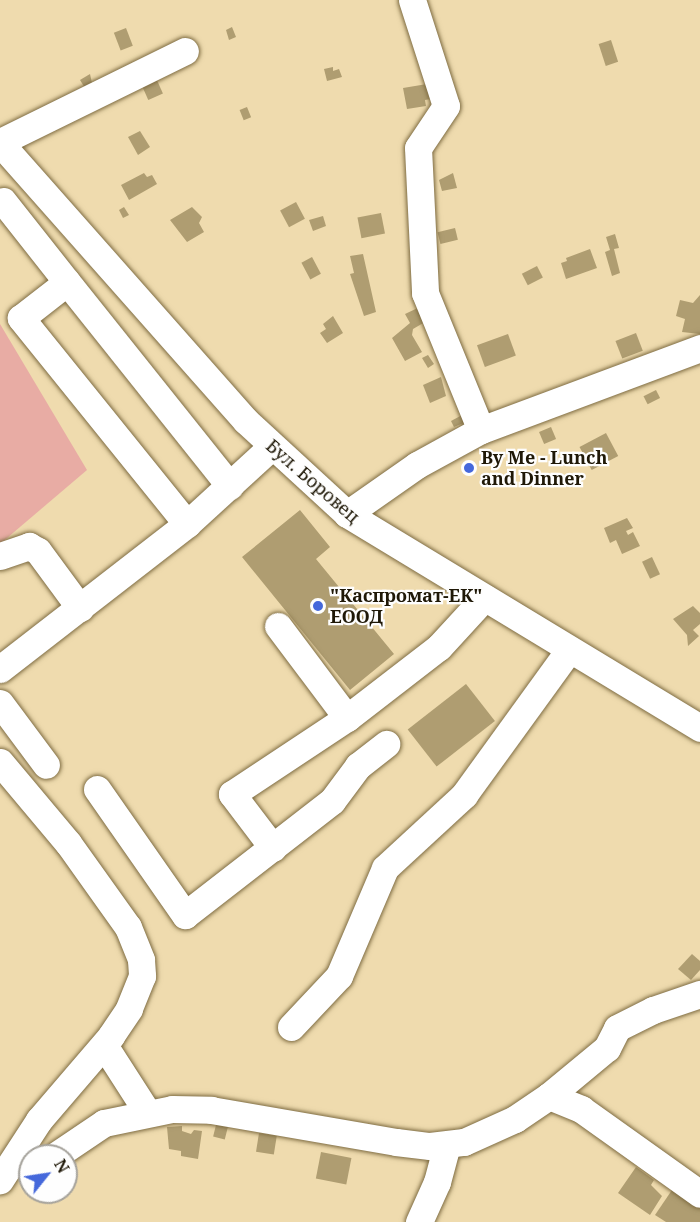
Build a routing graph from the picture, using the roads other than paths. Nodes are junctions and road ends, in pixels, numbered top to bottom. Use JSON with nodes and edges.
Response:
{"nodes":[{"id":1,"x":412,"y":0,"type":"edge"},
{"id":2,"x":185,"y":51,"type":"dead end"},
{"id":3,"x":0,"y":143,"type":"edge"},
{"id":4,"x":3,"y":201,"type":"dead end"},
{"id":5,"x":67,"y":282,"type":"junction"},
{"id":6,"x":700,"y":348,"type":"edge"},
{"id":7,"x":481,"y":430,"type":"junction"},
{"id":8,"x":272,"y":446,"type":"junction"},
{"id":9,"x":230,"y":486,"type":"junction"},
{"id":10,"x":347,"y":514,"type":"junction"},
{"id":11,"x":187,"y":524,"type":"junction"},
{"id":12,"x":0,"y":556,"type":"edge"},
{"id":13,"x":484,"y":598,"type":"junction"},
{"id":14,"x":80,"y":608,"type":"junction"},
{"id":15,"x":279,"y":626,"type":"dead end"},
{"id":16,"x":569,"y":650,"type":"junction"},
{"id":17,"x":0,"y":669,"type":"edge"},
{"id":18,"x":0,"y":703,"type":"edge"},
{"id":19,"x":347,"y":718,"type":"junction"},
{"id":20,"x":700,"y":728,"type":"edge"},
{"id":21,"x":386,"y":744,"type":"dead end"},
{"id":22,"x":0,"y":762,"type":"edge"},
{"id":23,"x":46,"y":765,"type":"dead end"},
{"id":24,"x":97,"y":789,"type":"dead end"},
{"id":25,"x":273,"y":848,"type":"junction"},
{"id":26,"x":700,"y":994,"type":"edge"},
{"id":27,"x":291,"y":1027,"type":"dead end"},
{"id":28,"x":104,"y":1045,"type":"junction"},
{"id":29,"x":549,"y":1096,"type":"junction"},
{"id":30,"x":147,"y":1112,"type":"junction"},
{"id":31,"x":73,"y":1144,"type":"edge"},
{"id":32,"x":447,"y":1145,"type":"junction"},
{"id":33,"x":18,"y":1178,"type":"edge"},
{"id":34,"x":0,"y":1179,"type":"edge"},
{"id":35,"x":0,"y":1188,"type":"edge"},
{"id":36,"x":700,"y":1194,"type":"edge"},
{"id":37,"x":419,"y":1222,"type":"edge"}],
"edges":[{"from":1,"to":7,"type":"street"},
{"from":2,"to":3,"type":"street"},
{"from":3,"to":8,"type":"street","name":"Бул. Боровец"},
{"from":4,"to":5,"type":"street"},
{"from":5,"to":9,"type":"street"},
{"from":5,"to":11,"type":"street"},
{"from":6,"to":7,"type":"street"},
{"from":7,"to":10,"type":"street"},
{"from":8,"to":9,"type":"street"},
{"from":8,"to":10,"type":"street","name":"Бул. Боровец"},
{"from":9,"to":11,"type":"street"},
{"from":10,"to":13,"type":"street","name":"Бул. Боровец"},
{"from":11,"to":14,"type":"street"},
{"from":12,"to":14,"type":"street"},
{"from":13,"to":16,"type":"street","name":"Бул. Боровец"},
{"from":13,"to":19,"type":"street"},
{"from":14,"to":17,"type":"street"},
{"from":15,"to":19,"type":"street"},
{"from":16,"to":20,"type":"street","name":"Бул. Боровец"},
{"from":16,"to":27,"type":"street"},
{"from":18,"to":23,"type":"street"},
{"from":19,"to":25,"type":"street"},
{"from":21,"to":25,"type":"street"},
{"from":22,"to":28,"type":"street"},
{"from":24,"to":25,"type":"street"},
{"from":26,"to":29,"type":"street"},
{"from":28,"to":30,"type":"street"},
{"from":28,"to":34,"type":"street"},
{"from":29,"to":32,"type":"street"},
{"from":29,"to":36,"type":"street"},
{"from":30,"to":31,"type":"street"},
{"from":30,"to":32,"type":"street"},
{"from":32,"to":37,"type":"street"},
{"from":33,"to":35,"type":"street"}]}
